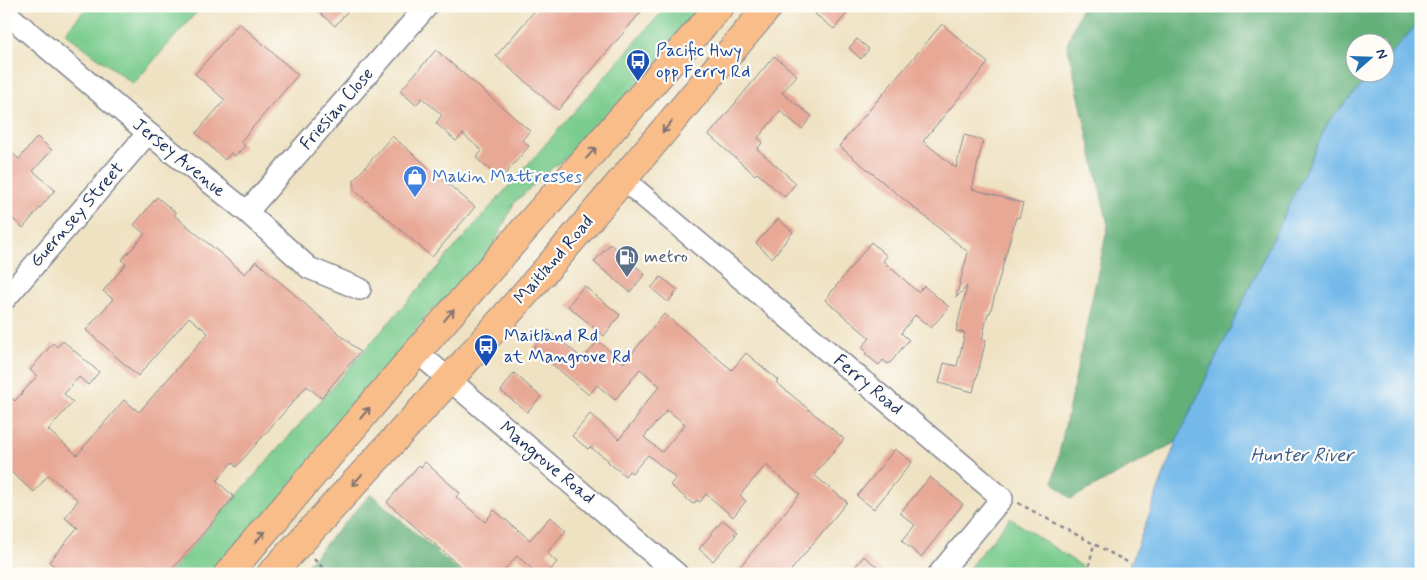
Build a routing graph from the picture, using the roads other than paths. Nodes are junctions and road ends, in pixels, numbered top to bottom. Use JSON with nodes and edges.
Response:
{"nodes":[{"id":1,"x":427,"y":6,"type":"edge"},
{"id":2,"x":720,"y":6,"type":"edge"},
{"id":3,"x":769,"y":6,"type":"edge"},
{"id":4,"x":6,"y":13,"type":"edge"},
{"id":5,"x":148,"y":133,"type":"junction"},
{"id":6,"x":623,"y":179,"type":"junction"},
{"id":7,"x":246,"y":212,"type":"junction"},
{"id":8,"x":360,"y":289,"type":"dead end"},
{"id":9,"x":6,"y":298,"type":"edge"},
{"id":10,"x":417,"y":352,"type":"junction"},
{"id":11,"x":449,"y":380,"type":"junction"},
{"id":12,"x":228,"y":574,"type":"edge"},
{"id":13,"x":271,"y":574,"type":"edge"},
{"id":14,"x":677,"y":574,"type":"edge"},
{"id":15,"x":939,"y":574,"type":"edge"}],
"edges":[{"from":1,"to":7,"type":"street","name":"Friesian Close"},
{"from":10,"to":2,"type":"highway","one_way":true},
{"from":3,"to":6,"type":"highway","name":"Maitland Road","one_way":true},
{"from":4,"to":5,"type":"street","name":"Jersey Avenue"},
{"from":5,"to":7,"type":"street","name":"Jersey Avenue"},
{"from":5,"to":9,"type":"street","name":"Guernsey Street"},
{"from":6,"to":11,"type":"highway","name":"Maitland Road"},
{"from":6,"to":15,"type":"street","name":"Ferry Road"},
{"from":7,"to":8,"type":"street","name":"Jersey Avenue"},
{"from":10,"to":11,"type":"street","name":"Mangrove Road"},
{"from":12,"to":10,"type":"highway","one_way":true},
{"from":11,"to":13,"type":"highway","name":"Maitland Road","one_way":true},
{"from":11,"to":14,"type":"street","name":"Mangrove Road"}]}
